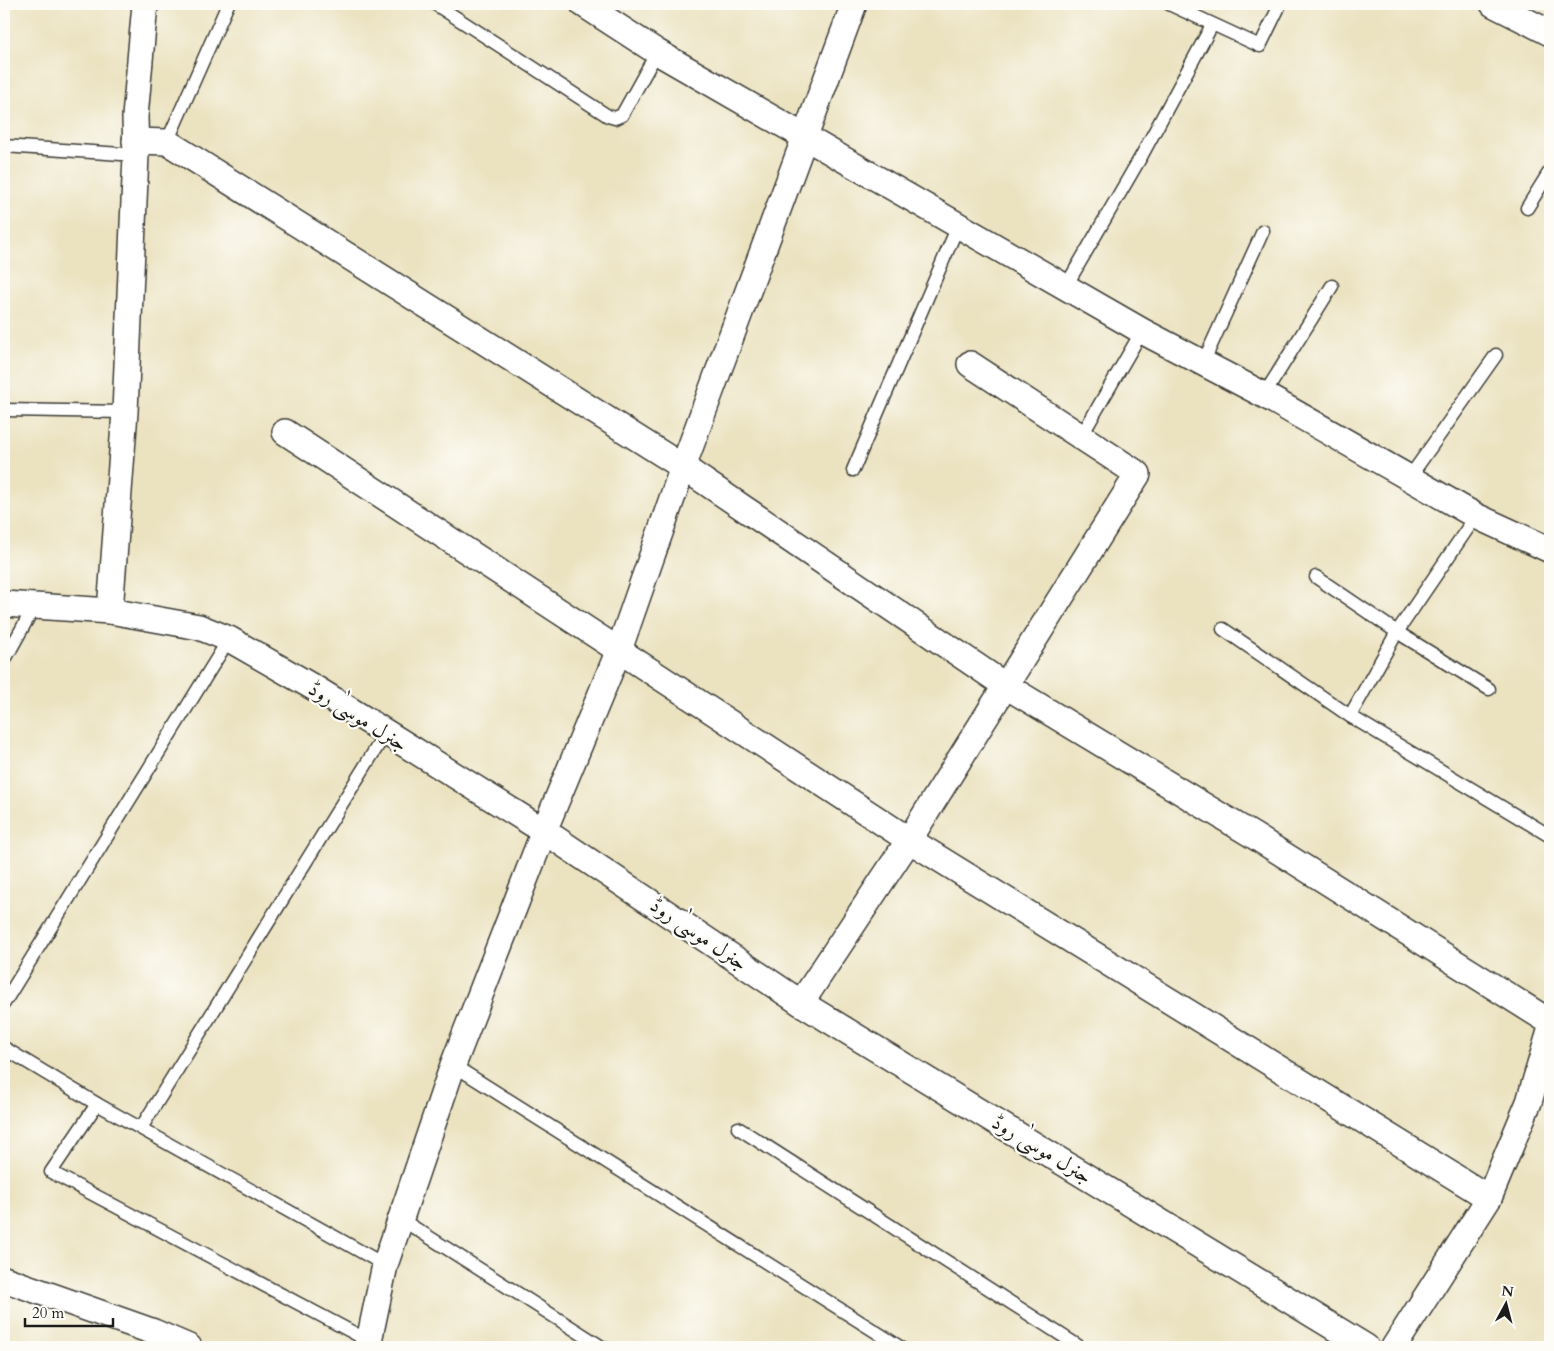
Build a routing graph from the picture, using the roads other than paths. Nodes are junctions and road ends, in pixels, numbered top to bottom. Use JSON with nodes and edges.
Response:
{"nodes":[{"id":1,"x":145,"y":4,"type":"edge"},
{"id":2,"x":228,"y":4,"type":"edge"},
{"id":3,"x":435,"y":4,"type":"edge"},
{"id":4,"x":583,"y":4,"type":"edge"},
{"id":5,"x":854,"y":4,"type":"edge"},
{"id":6,"x":1169,"y":4,"type":"edge"},
{"id":7,"x":1493,"y":4,"type":"edge"},
{"id":8,"x":1278,"y":9,"type":"dead end"},
{"id":9,"x":1212,"y":25,"type":"junction"},
{"id":10,"x":1550,"y":33,"type":"edge"},
{"id":11,"x":656,"y":52,"type":"junction"},
{"id":12,"x":805,"y":138,"type":"junction"},
{"id":13,"x":167,"y":142,"type":"junction"},
{"id":14,"x":4,"y":146,"type":"edge"},
{"id":15,"x":135,"y":148,"type":"junction"},
{"id":16,"x":1550,"y":171,"type":"edge"},
{"id":17,"x":1527,"y":208,"type":"dead end"},
{"id":18,"x":958,"y":226,"type":"junction"},
{"id":19,"x":1263,"y":231,"type":"dead end"},
{"id":20,"x":1066,"y":286,"type":"junction"},
{"id":21,"x":1332,"y":286,"type":"dead end"},
{"id":22,"x":1142,"y":331,"type":"junction"},
{"id":23,"x":1496,"y":355,"type":"dead end"},
{"id":24,"x":1203,"y":363,"type":"junction"},
{"id":25,"x":970,"y":364,"type":"dead end"},
{"id":26,"x":1264,"y":395,"type":"junction"},
{"id":27,"x":4,"y":410,"type":"edge"},
{"id":28,"x":125,"y":412,"type":"junction"},
{"id":29,"x":285,"y":432,"type":"dead end"},
{"id":30,"x":1082,"y":435,"type":"junction"},
{"id":31,"x":683,"y":467,"type":"junction"},
{"id":32,"x":853,"y":470,"type":"dead end"},
{"id":33,"x":1409,"y":478,"type":"junction"},
{"id":34,"x":1476,"y":516,"type":"junction"},
{"id":35,"x":1550,"y":550,"type":"edge"},
{"id":36,"x":1316,"y":577,"type":"dead end"},
{"id":37,"x":4,"y":604,"type":"edge"},
{"id":38,"x":34,"y":607,"type":"junction"},
{"id":39,"x":110,"y":611,"type":"junction"},
{"id":40,"x":1223,"y":629,"type":"dead end"},
{"id":41,"x":1397,"y":632,"type":"junction"},
{"id":42,"x":229,"y":639,"type":"junction"},
{"id":43,"x":620,"y":650,"type":"junction"},
{"id":44,"x":4,"y":661,"type":"edge"},
{"id":45,"x":1006,"y":686,"type":"junction"},
{"id":46,"x":1489,"y":688,"type":"dead end"},
{"id":47,"x":1350,"y":716,"type":"junction"},
{"id":48,"x":385,"y":734,"type":"junction"},
{"id":49,"x":544,"y":831,"type":"junction"},
{"id":50,"x":1550,"y":836,"type":"edge"},
{"id":51,"x":909,"y":840,"type":"junction"},
{"id":52,"x":4,"y":1003,"type":"edge"},
{"id":53,"x":801,"y":1003,"type":"junction"},
{"id":54,"x":1550,"y":1022,"type":"edge"},
{"id":55,"x":1550,"y":1031,"type":"edge"},
{"id":56,"x":4,"y":1048,"type":"edge"},
{"id":57,"x":453,"y":1065,"type":"junction"},
{"id":58,"x":97,"y":1104,"type":"junction"},
{"id":59,"x":141,"y":1128,"type":"junction"},
{"id":60,"x":738,"y":1128,"type":"dead end"},
{"id":61,"x":1489,"y":1198,"type":"junction"},
{"id":62,"x":399,"y":1218,"type":"junction"},
{"id":63,"x":385,"y":1265,"type":"junction"},
{"id":64,"x":4,"y":1279,"type":"edge"},
{"id":65,"x":368,"y":1344,"type":"edge"},
{"id":66,"x":188,"y":1347,"type":"edge"},
{"id":67,"x":602,"y":1347,"type":"edge"},
{"id":68,"x":900,"y":1347,"type":"edge"},
{"id":69,"x":1080,"y":1347,"type":"edge"},
{"id":70,"x":1366,"y":1347,"type":"edge"},
{"id":71,"x":1394,"y":1347,"type":"edge"}],
"edges":[{"from":1,"to":15,"type":"street"},
{"from":2,"to":13,"type":"lane"},
{"from":3,"to":11,"type":"lane"},
{"from":4,"to":11,"type":"street"},
{"from":5,"to":12,"type":"street"},
{"from":6,"to":9,"type":"lane"},
{"from":7,"to":10,"type":"street"},
{"from":8,"to":9,"type":"lane"},
{"from":9,"to":20,"type":"lane"},
{"from":11,"to":12,"type":"street"},
{"from":12,"to":18,"type":"street"},
{"from":12,"to":31,"type":"street"},
{"from":13,"to":15,"type":"street"},
{"from":13,"to":31,"type":"street"},
{"from":14,"to":15,"type":"lane"},
{"from":15,"to":28,"type":"street"},
{"from":16,"to":17,"type":"lane"},
{"from":18,"to":20,"type":"street"},
{"from":18,"to":32,"type":"lane"},
{"from":19,"to":24,"type":"lane"},
{"from":20,"to":22,"type":"street"},
{"from":21,"to":26,"type":"lane"},
{"from":22,"to":24,"type":"street"},
{"from":22,"to":30,"type":"lane"},
{"from":23,"to":33,"type":"lane"},
{"from":24,"to":26,"type":"street"},
{"from":25,"to":30,"type":"street"},
{"from":26,"to":33,"type":"street"},
{"from":27,"to":28,"type":"lane"},
{"from":28,"to":39,"type":"street"},
{"from":29,"to":43,"type":"street"},
{"from":30,"to":45,"type":"street"},
{"from":31,"to":43,"type":"street"},
{"from":31,"to":45,"type":"street"},
{"from":33,"to":34,"type":"street"},
{"from":34,"to":35,"type":"street"},
{"from":34,"to":41,"type":"lane"},
{"from":36,"to":41,"type":"lane"},
{"from":37,"to":38,"type":"street","name":"جنرل موسیٰ روڈ"},
{"from":38,"to":39,"type":"street","name":"جنرل موسیٰ روڈ"},
{"from":38,"to":44,"type":"lane"},
{"from":39,"to":42,"type":"street","name":"جنرل موسیٰ روڈ"},
{"from":40,"to":47,"type":"lane"},
{"from":41,"to":46,"type":"lane"},
{"from":41,"to":47,"type":"lane"},
{"from":42,"to":48,"type":"street","name":"جنرل موسیٰ روڈ"},
{"from":42,"to":52,"type":"lane"},
{"from":43,"to":49,"type":"street"},
{"from":43,"to":51,"type":"street"},
{"from":45,"to":51,"type":"street"},
{"from":45,"to":54,"type":"street"},
{"from":47,"to":50,"type":"lane"},
{"from":48,"to":49,"type":"street","name":"جنرل موسیٰ روڈ"},
{"from":48,"to":59,"type":"lane"},
{"from":49,"to":53,"type":"street","name":"جنرل موسیٰ روڈ"},
{"from":49,"to":57,"type":"street"},
{"from":51,"to":53,"type":"street"},
{"from":51,"to":61,"type":"street"},
{"from":53,"to":70,"type":"street","name":"جنرل موسیٰ روڈ"},
{"from":55,"to":61,"type":"street"},
{"from":56,"to":58,"type":"lane"},
{"from":57,"to":62,"type":"street"},
{"from":57,"to":68,"type":"lane"},
{"from":58,"to":59,"type":"lane"},
{"from":58,"to":65,"type":"lane"},
{"from":59,"to":63,"type":"lane"},
{"from":60,"to":69,"type":"lane"},
{"from":61,"to":71,"type":"street"},
{"from":62,"to":63,"type":"street"},
{"from":62,"to":67,"type":"lane"},
{"from":63,"to":65,"type":"street"},
{"from":64,"to":66,"type":"street"}]}
